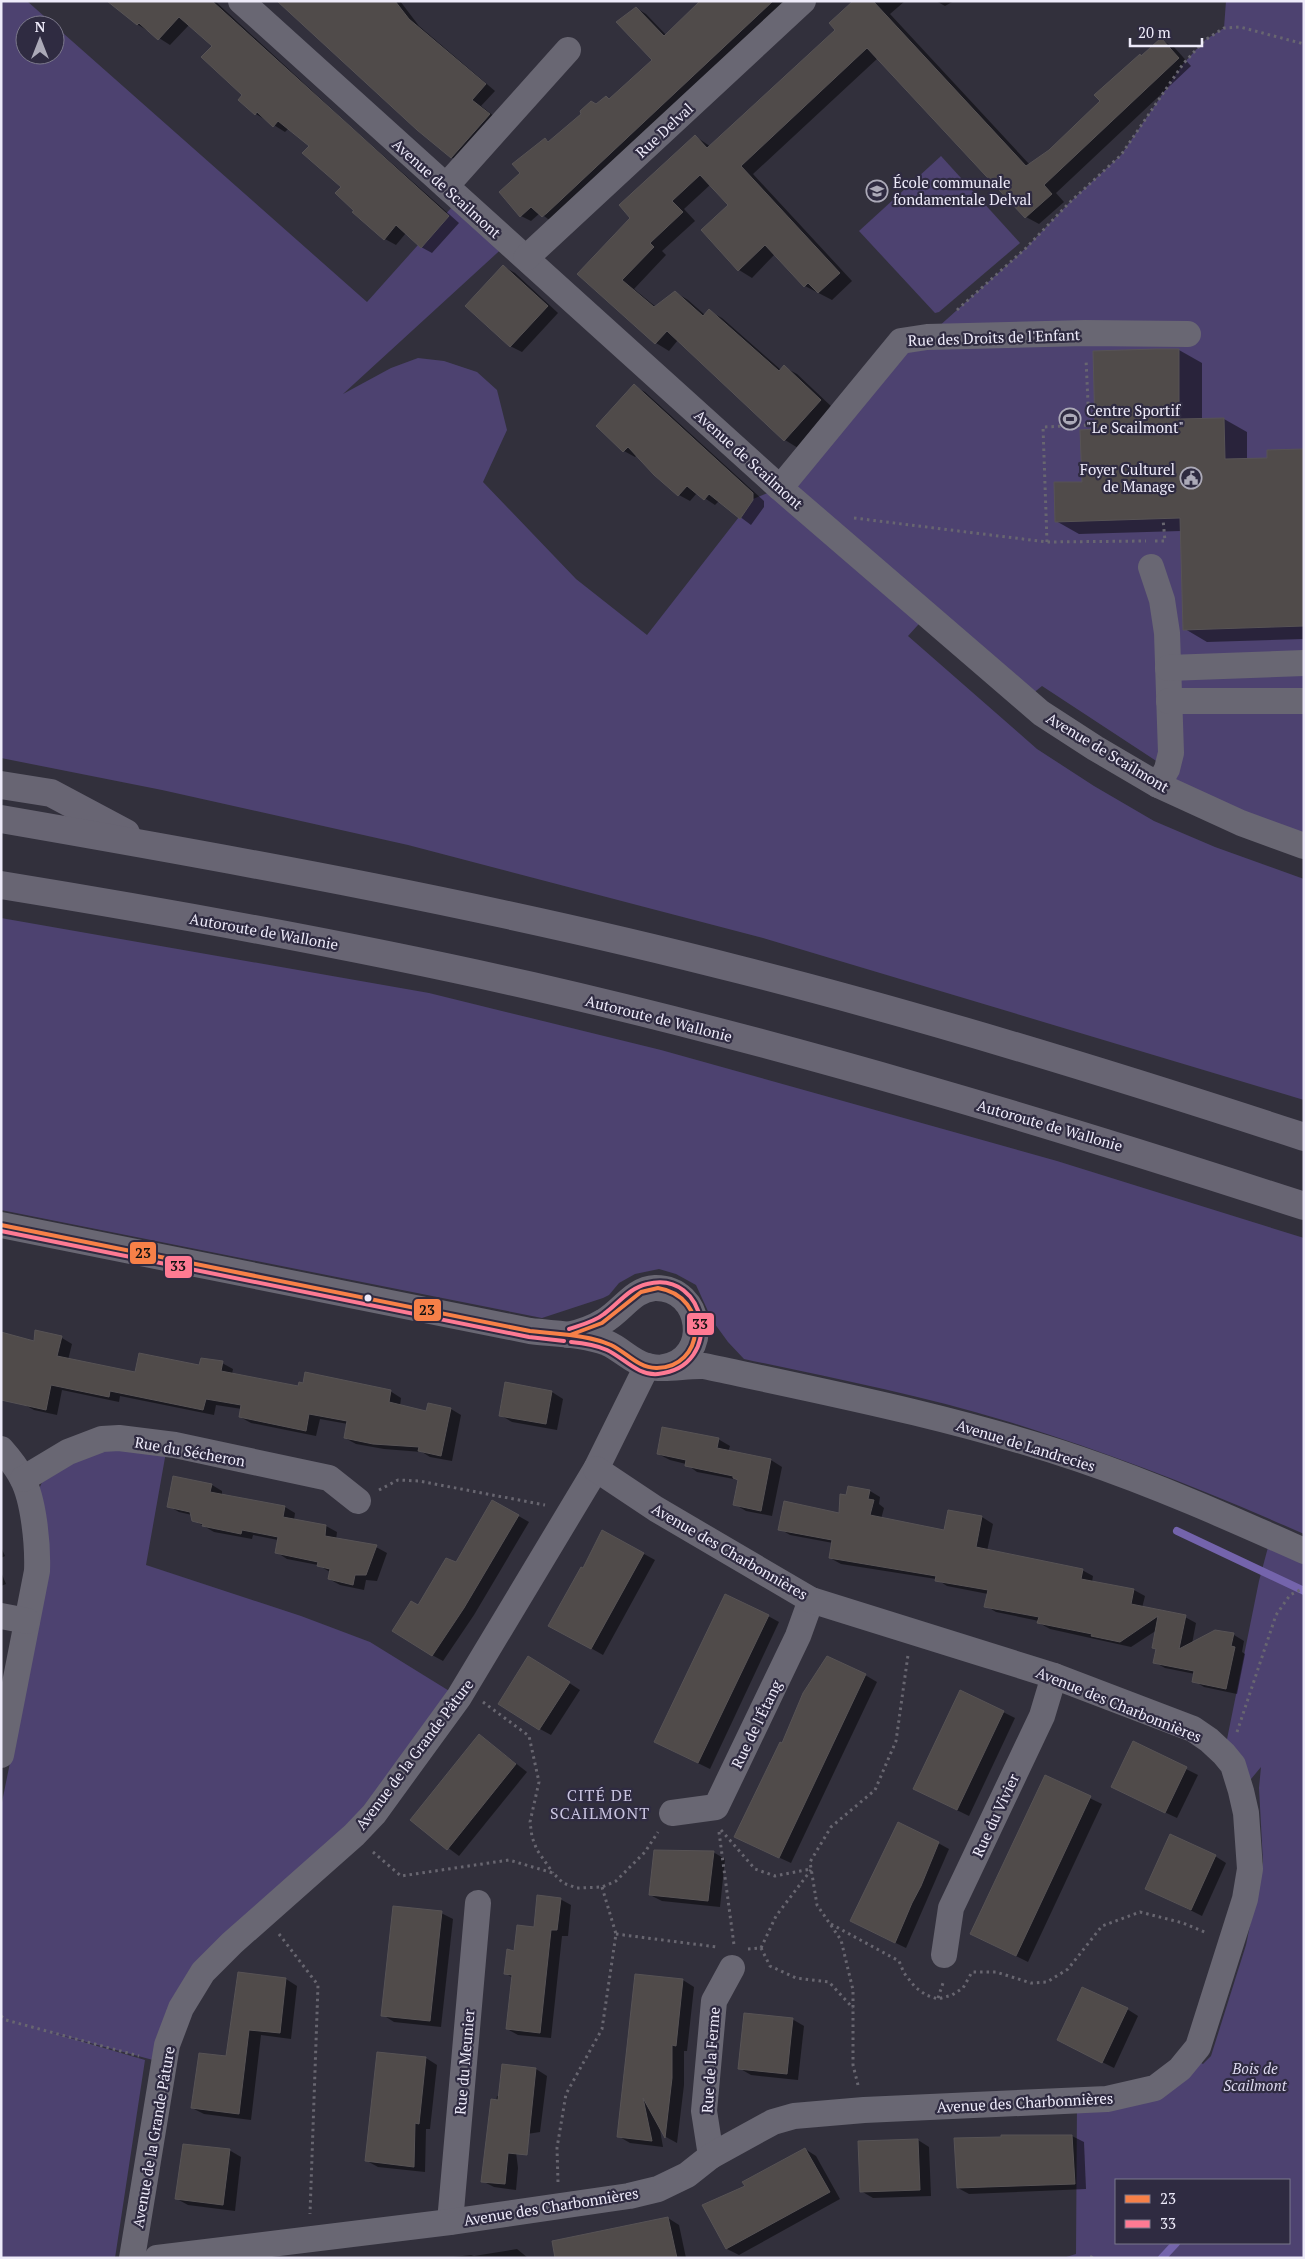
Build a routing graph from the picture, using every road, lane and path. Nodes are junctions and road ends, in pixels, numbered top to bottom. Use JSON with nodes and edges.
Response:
{"nodes":[{"id":1,"x":241,"y":1,"type":"edge"},
{"id":2,"x":803,"y":1,"type":"edge"},
{"id":3,"x":1304,"y":44,"type":"edge"},
{"id":4,"x":568,"y":50,"type":"dead end"},
{"id":5,"x":446,"y":186,"type":"junction"},
{"id":6,"x":526,"y":258,"type":"junction"},
{"id":7,"x":1086,"y":333,"type":"junction"},
{"id":8,"x":1188,"y":334,"type":"dead end"},
{"id":9,"x":927,"y":337,"type":"junction"},
{"id":10,"x":780,"y":488,"type":"junction"},
{"id":11,"x":1163,"y":519,"type":"dead end"},
{"id":12,"x":829,"y":530,"type":"junction"},
{"id":13,"x":1047,"y":542,"type":"junction"},
{"id":14,"x":1151,"y":567,"type":"dead end"},
{"id":15,"x":1304,"y":663,"type":"edge"},
{"id":16,"x":1168,"y":668,"type":"junction"},
{"id":17,"x":1304,"y":701,"type":"edge"},
{"id":18,"x":1169,"y":702,"type":"junction"},
{"id":19,"x":1,"y":785,"type":"edge"},
{"id":20,"x":1158,"y":785,"type":"junction"},
{"id":21,"x":1,"y":818,"type":"edge"},
{"id":22,"x":147,"y":844,"type":"junction"},
{"id":23,"x":1304,"y":846,"type":"edge"},
{"id":24,"x":1,"y":885,"type":"edge"},
{"id":25,"x":1304,"y":1137,"type":"edge"},
{"id":26,"x":1304,"y":1206,"type":"edge"},
{"id":27,"x":1,"y":1225,"type":"edge"},
{"id":28,"x":622,"y":1308,"type":"junction"},
{"id":29,"x":697,"y":1328,"type":"junction"},
{"id":30,"x":568,"y":1336,"type":"junction"},
{"id":31,"x":644,"y":1363,"type":"junction"},
{"id":32,"x":737,"y":1373,"type":"junction"},
{"id":33,"x":1,"y":1449,"type":"edge"},
{"id":34,"x":596,"y":1469,"type":"junction"},
{"id":35,"x":23,"y":1479,"type":"junction"},
{"id":36,"x":358,"y":1500,"type":"joint"},
{"id":37,"x":570,"y":1510,"type":"junction"},
{"id":38,"x":1304,"y":1550,"type":"edge"},
{"id":39,"x":1304,"y":1588,"type":"edge"},
{"id":40,"x":811,"y":1600,"type":"junction"},
{"id":41,"x":1,"y":1616,"type":"edge"},
{"id":42,"x":27,"y":1621,"type":"junction"},
{"id":43,"x":912,"y":1631,"type":"junction"},
{"id":44,"x":1054,"y":1676,"type":"junction"},
{"id":45,"x":465,"y":1689,"type":"junction"},
{"id":46,"x":1224,"y":1754,"type":"junction"},
{"id":47,"x":1,"y":1755,"type":"edge"},
{"id":48,"x":672,"y":1813,"type":"joint"},
{"id":49,"x":354,"y":1835,"type":"junction"},
{"id":50,"x":811,"y":1869,"type":"junction"},
{"id":51,"x":553,"y":1873,"type":"junction"},
{"id":52,"x":602,"y":1887,"type":"junction"},
{"id":53,"x":478,"y":1903,"type":"dead end"},
{"id":54,"x":265,"y":1915,"type":"junction"},
{"id":55,"x":829,"y":1923,"type":"junction"},
{"id":56,"x":616,"y":1934,"type":"junction"},
{"id":57,"x":1231,"y":1943,"type":"junction"},
{"id":58,"x":761,"y":1948,"type":"junction"},
{"id":59,"x":944,"y":1956,"type":"dead end"},
{"id":60,"x":734,"y":1959,"type":"junction"},
{"id":61,"x":853,"y":2008,"type":"junction"},
{"id":62,"x":1,"y":2016,"type":"edge"},
{"id":63,"x":164,"y":2063,"type":"junction"},
{"id":64,"x":864,"y":2110,"type":"junction"},
{"id":65,"x":711,"y":2156,"type":"junction"},
{"id":66,"x":558,"y":2207,"type":"junction"},
{"id":67,"x":450,"y":2222,"type":"junction"},
{"id":68,"x":310,"y":2240,"type":"junction"},
{"id":69,"x":132,"y":2258,"type":"edge"},
{"id":70,"x":157,"y":2258,"type":"edge"}],
"edges":[{"from":1,"to":5,"type":"street","name":"Avenue de Scailmont"},
{"from":2,"to":6,"type":"street","name":"Rue Delval"},
{"from":3,"to":9,"type":"path"},
{"from":4,"to":5,"type":"street"},
{"from":5,"to":6,"type":"street","name":"Avenue de Scailmont"},
{"from":6,"to":10,"type":"street","name":"Avenue de Scailmont"},
{"from":7,"to":8,"type":"street","name":"Rue des Droits de l'Enfant"},
{"from":7,"to":9,"type":"street","name":"Rue des Droits de l'Enfant"},
{"from":7,"to":13,"type":"path"},
{"from":9,"to":10,"type":"street","name":"Rue des Droits de l'Enfant"},
{"from":10,"to":12,"type":"street","name":"Avenue de Scailmont"},
{"from":11,"to":13,"type":"path"},
{"from":12,"to":13,"type":"path"},
{"from":12,"to":20,"type":"street","name":"Avenue de Scailmont"},
{"from":14,"to":16,"type":"street"},
{"from":15,"to":16,"type":"street"},
{"from":16,"to":18,"type":"street"},
{"from":17,"to":18,"type":"street"},
{"from":18,"to":20,"type":"street"},
{"from":19,"to":22,"type":"highway"},
{"from":20,"to":23,"type":"street","name":"Avenue de Scailmont"},
{"from":21,"to":22,"type":"highway"},
{"from":22,"to":25,"type":"highway"},
{"from":24,"to":26,"type":"highway","name":"Autoroute de Wallonie"},
{"from":27,"to":30,"type":"street"},
{"from":28,"to":29,"type":"street"},
{"from":28,"to":30,"type":"street"},
{"from":28,"to":31,"type":"street"},
{"from":29,"to":31,"type":"street"},
{"from":29,"to":32,"type":"street"},
{"from":30,"to":31,"type":"street"},
{"from":31,"to":32,"type":"street","name":"Avenue de Landrecies"},
{"from":31,"to":34,"type":"street","name":"Avenue de la Grande Pâture"},
{"from":32,"to":38,"type":"street","name":"Avenue de Landrecies"},
{"from":33,"to":35,"type":"street"},
{"from":34,"to":37,"type":"street","name":"Avenue de la Grande Pâture"},
{"from":34,"to":40,"type":"street","name":"Avenue des Charbonnières"},
{"from":35,"to":36,"type":"street","name":"Rue du Sécheron"},
{"from":35,"to":42,"type":"street"},
{"from":36,"to":37,"type":"path"},
{"from":37,"to":45,"type":"street","name":"Avenue de la Grande Pâture"},
{"from":39,"to":46,"type":"path"},
{"from":40,"to":43,"type":"street","name":"Avenue des Charbonnières"},
{"from":40,"to":48,"type":"street","name":"Rue de l'Étang"},
{"from":41,"to":42,"type":"street"},
{"from":42,"to":47,"type":"street"},
{"from":43,"to":44,"type":"street","name":"Avenue des Charbonnières"},
{"from":43,"to":50,"type":"path"},
{"from":44,"to":46,"type":"street","name":"Avenue des Charbonnières"},
{"from":44,"to":59,"type":"street","name":"Rue du Vivier"},
{"from":45,"to":49,"type":"street","name":"Avenue de la Grande Pâture"},
{"from":45,"to":51,"type":"path"},
{"from":46,"to":57,"type":"street","name":"Avenue des Charbonnières"},
{"from":48,"to":52,"type":"path"},
{"from":49,"to":51,"type":"path"},
{"from":49,"to":54,"type":"street","name":"Avenue de la Grande Pâture"},
{"from":50,"to":55,"type":"path"},
{"from":50,"to":58,"type":"path"},
{"from":50,"to":60,"type":"path"},
{"from":51,"to":52,"type":"path"},
{"from":52,"to":56,"type":"path"},
{"from":53,"to":67,"type":"street","name":"Rue du Meunier"},
{"from":54,"to":63,"type":"street","name":"Avenue de la Grande Pâture"},
{"from":54,"to":68,"type":"path"},
{"from":55,"to":57,"type":"path"},
{"from":55,"to":61,"type":"path"},
{"from":56,"to":60,"type":"path"},
{"from":56,"to":66,"type":"path"},
{"from":57,"to":64,"type":"street","name":"Avenue des Charbonnières"},
{"from":58,"to":60,"type":"path"},
{"from":58,"to":61,"type":"path"},
{"from":60,"to":65,"type":"street","name":"Rue de la Ferme"},
{"from":61,"to":64,"type":"path"},
{"from":62,"to":63,"type":"path"},
{"from":63,"to":69,"type":"street","name":"Avenue de la Grande Pâture"},
{"from":64,"to":65,"type":"street","name":"Avenue des Charbonnières"},
{"from":65,"to":66,"type":"street","name":"Avenue des Charbonnières"},
{"from":66,"to":67,"type":"street","name":"Avenue des Charbonnières"},
{"from":67,"to":68,"type":"street","name":"Avenue des Charbonnières"},
{"from":68,"to":70,"type":"street","name":"Avenue des Charbonnières"}]}
